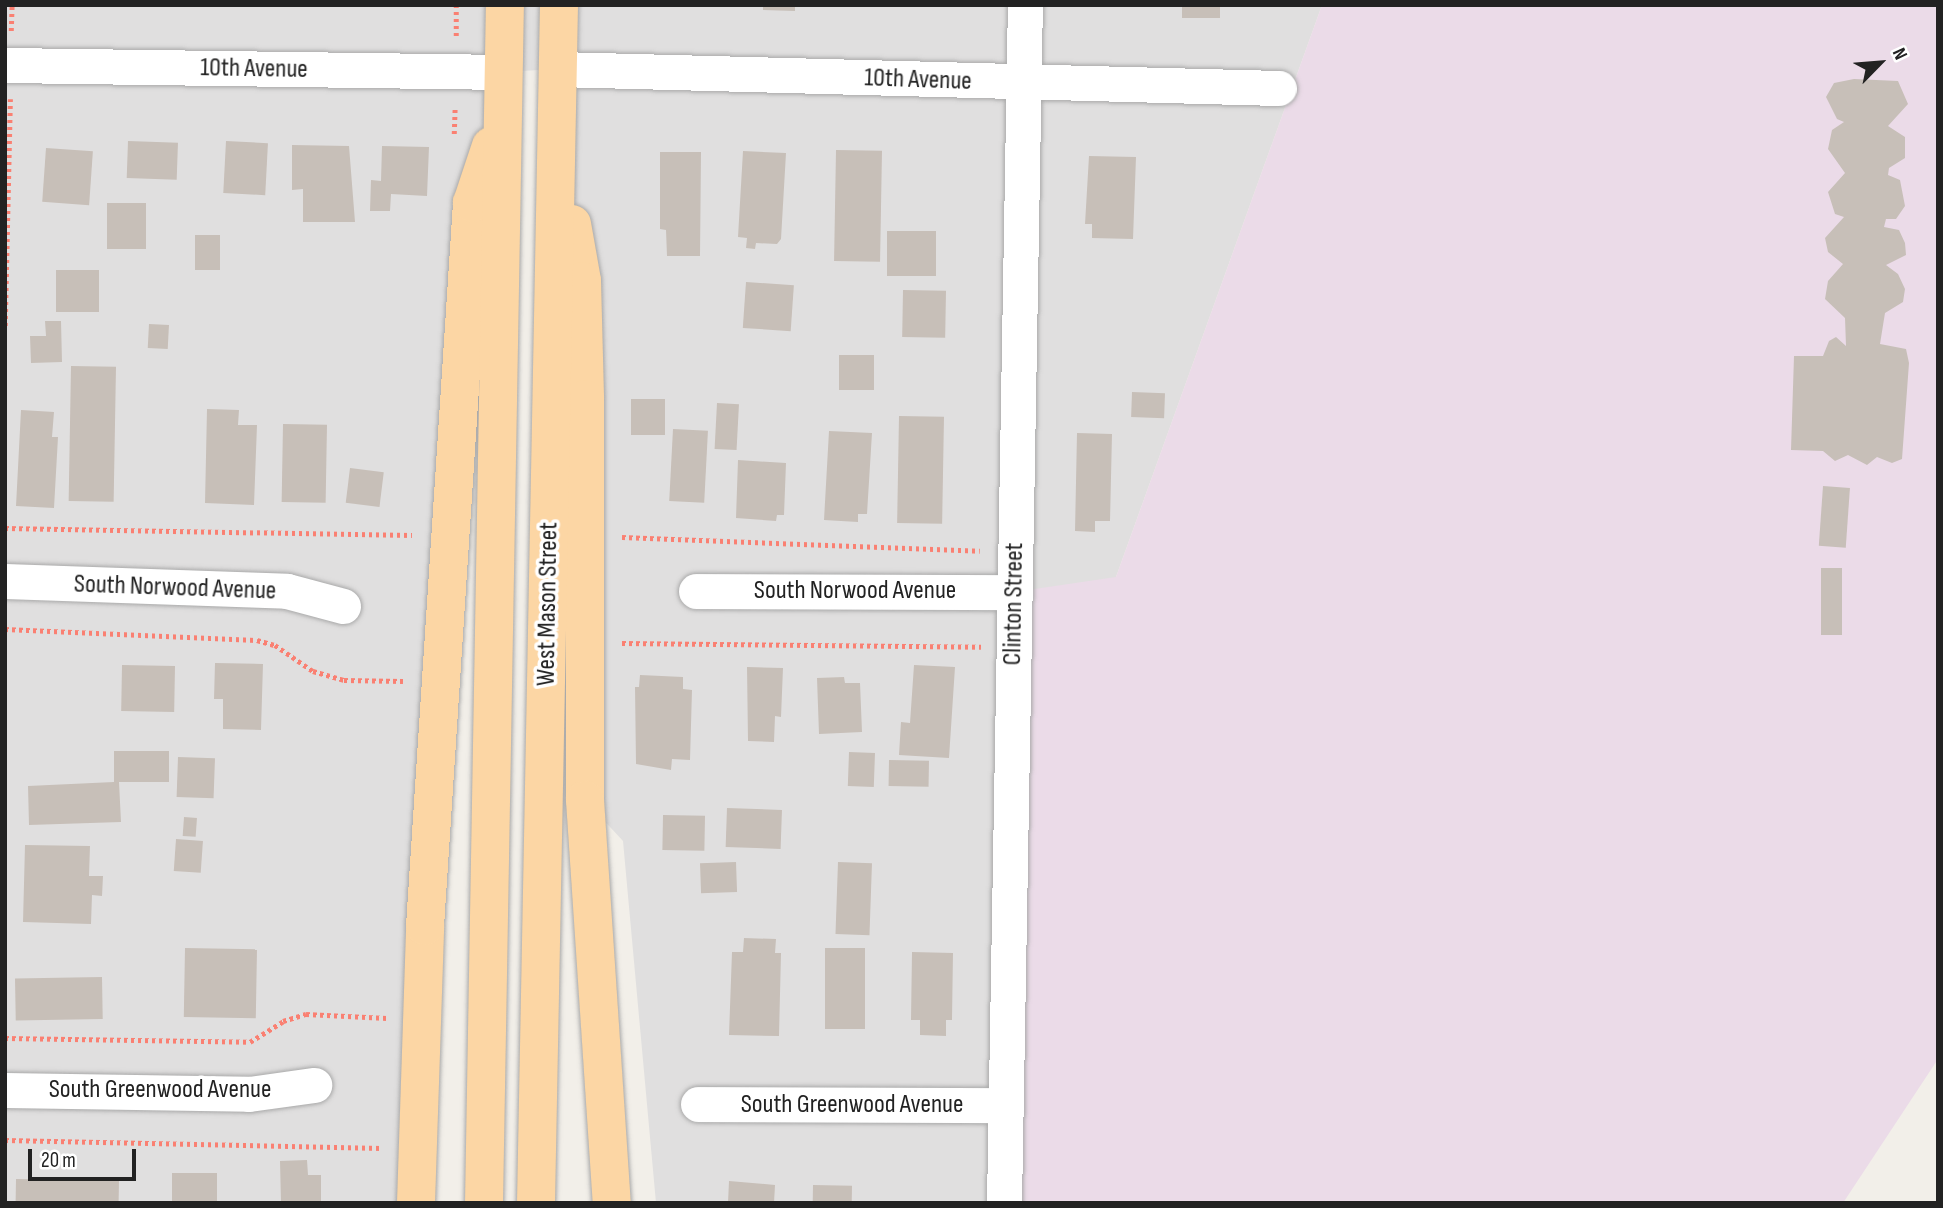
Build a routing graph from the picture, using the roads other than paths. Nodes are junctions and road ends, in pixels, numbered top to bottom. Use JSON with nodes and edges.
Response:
{"nodes":[{"id":1,"x":505,"y":5,"type":"edge"},
{"id":2,"x":559,"y":5,"type":"edge"},
{"id":3,"x":1025,"y":5,"type":"edge"},
{"id":4,"x":8,"y":65,"type":"edge"},
{"id":5,"x":558,"y":69,"type":"junction"},
{"id":6,"x":1024,"y":83,"type":"junction"},
{"id":7,"x":1279,"y":88,"type":"dead end"},
{"id":8,"x":503,"y":90,"type":"junction"},
{"id":9,"x":557,"y":132,"type":"junction"},
{"id":10,"x":5,"y":581,"type":"edge"},
{"id":11,"x":696,"y":591,"type":"dead end"},
{"id":12,"x":1014,"y":592,"type":"junction"},
{"id":13,"x":343,"y":606,"type":"dead end"},
{"id":14,"x":314,"y":1085,"type":"dead end"},
{"id":15,"x":5,"y":1090,"type":"edge"},
{"id":16,"x":698,"y":1104,"type":"dead end"},
{"id":17,"x":1005,"y":1105,"type":"junction"},
{"id":18,"x":416,"y":1203,"type":"edge"},
{"id":19,"x":484,"y":1203,"type":"edge"},
{"id":20,"x":536,"y":1203,"type":"edge"},
{"id":21,"x":612,"y":1203,"type":"edge"},
{"id":22,"x":1003,"y":1203,"type":"edge"}],
"edges":[{"from":1,"to":8,"type":"main road","name":"West Mason Street"},
{"from":2,"to":5,"type":"main road","name":"West Mason Street"},
{"from":3,"to":6,"type":"street","name":"Clinton Street"},
{"from":4,"to":8,"type":"street","name":"10th Avenue"},
{"from":5,"to":6,"type":"street","name":"10th Avenue"},
{"from":5,"to":9,"type":"main road","name":"West Mason Street"},
{"from":6,"to":7,"type":"street","name":"10th Avenue"},
{"from":6,"to":12,"type":"street","name":"Clinton Street"},
{"from":8,"to":18,"type":"main road"},
{"from":8,"to":19,"type":"main road","name":"West Mason Street"},
{"from":9,"to":20,"type":"main road","name":"West Mason Street"},
{"from":9,"to":21,"type":"main road"},
{"from":10,"to":13,"type":"street","name":"South Norwood Avenue"},
{"from":11,"to":12,"type":"street","name":"South Norwood Avenue"},
{"from":12,"to":17,"type":"street","name":"Clinton Street"},
{"from":14,"to":15,"type":"street","name":"South Greenwood Avenue"},
{"from":16,"to":17,"type":"street","name":"South Greenwood Avenue"},
{"from":17,"to":22,"type":"street","name":"Clinton Street"}]}
